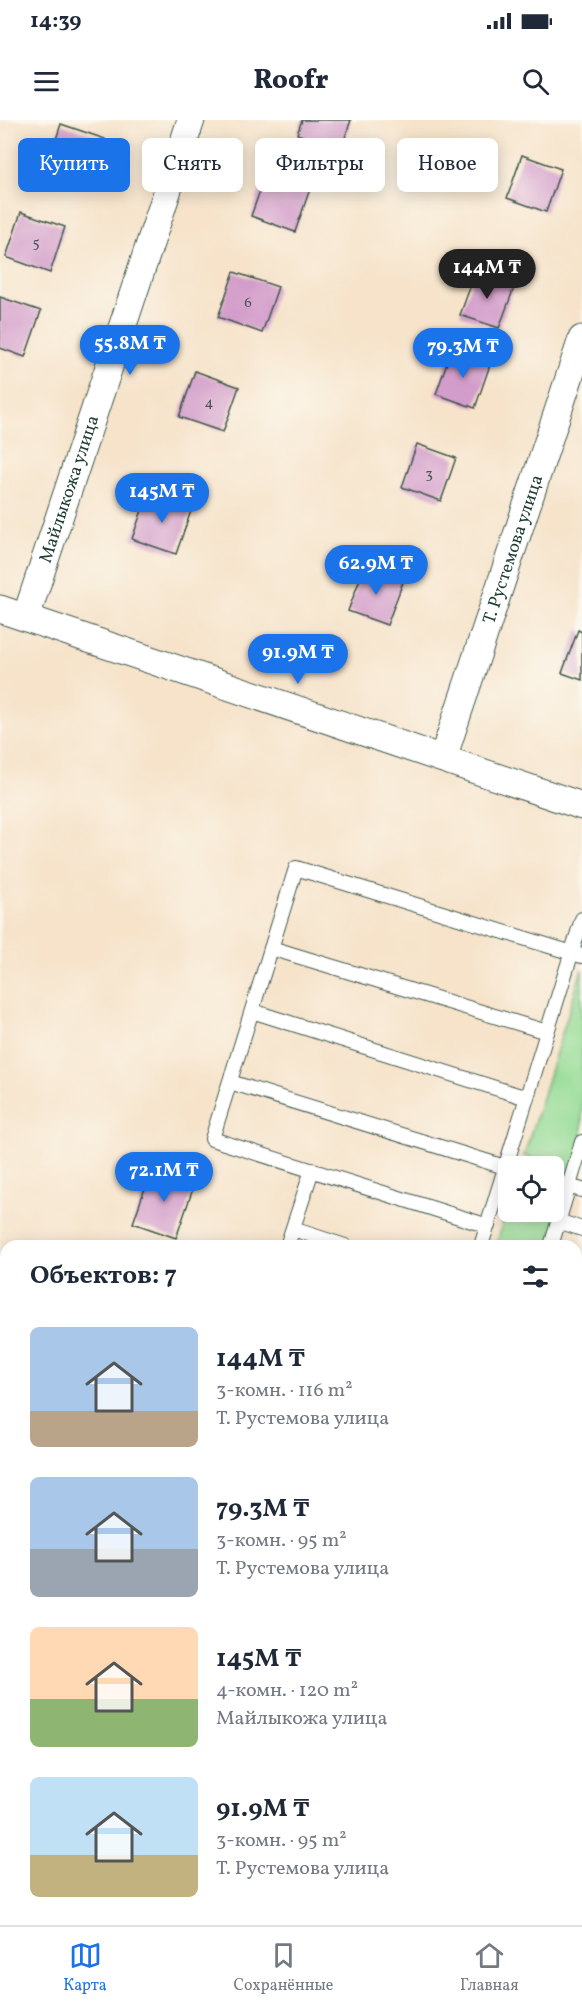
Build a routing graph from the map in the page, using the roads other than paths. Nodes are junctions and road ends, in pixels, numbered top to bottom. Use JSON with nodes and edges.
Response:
{"nodes":[{"id":1,"x":191,"y":120,"type":"edge"},
{"id":2,"x":582,"y":339,"type":"edge"},
{"id":3,"x":0,"y":609,"type":"edge"},
{"id":4,"x":26,"y":617,"type":"junction"},
{"id":5,"x":443,"y":758,"type":"junction"},
{"id":6,"x":582,"y":806,"type":"edge"},
{"id":7,"x":582,"y":920,"type":"edge"},
{"id":8,"x":271,"y":948,"type":"junction"},
{"id":9,"x":577,"y":954,"type":"edge"},
{"id":10,"x":252,"y":1011,"type":"junction"},
{"id":11,"x":547,"y":1032,"type":"junction"},
{"id":12,"x":230,"y":1082,"type":"junction"},
{"id":13,"x":527,"y":1098,"type":"junction"},
{"id":14,"x":582,"y":1142,"type":"edge"},
{"id":15,"x":510,"y":1156,"type":"edge"},
{"id":16,"x":498,"y":1165,"type":"edge"},
{"id":17,"x":312,"y":1170,"type":"junction"},
{"id":18,"x":575,"y":1189,"type":"edge"},
{"id":19,"x":498,"y":1195,"type":"edge"},
{"id":20,"x":564,"y":1210,"type":"edge"},
{"id":21,"x":558,"y":1222,"type":"edge"},
{"id":22,"x":561,"y":1222,"type":"edge"},
{"id":23,"x":488,"y":1226,"type":"junction"},
{"id":24,"x":292,"y":1229,"type":"junction"},
{"id":25,"x":582,"y":1229,"type":"edge"},
{"id":26,"x":289,"y":1240,"type":"edge"},
{"id":27,"x":326,"y":1240,"type":"edge"},
{"id":28,"x":483,"y":1240,"type":"edge"},
{"id":29,"x":553,"y":1240,"type":"edge"}],
"edges":[{"from":1,"to":4,"type":"street","name":"Майлыкожа улица"},
{"from":2,"to":5,"type":"street","name":"Т. Рустемова улица"},
{"from":3,"to":4,"type":"street"},
{"from":4,"to":5,"type":"street"},
{"from":5,"to":6,"type":"street"},
{"from":7,"to":9,"type":"lane"},
{"from":8,"to":9,"type":"lane"},
{"from":8,"to":10,"type":"lane"},
{"from":8,"to":11,"type":"lane"},
{"from":9,"to":11,"type":"lane"},
{"from":10,"to":12,"type":"lane"},
{"from":10,"to":13,"type":"lane"},
{"from":11,"to":13,"type":"lane"},
{"from":12,"to":16,"type":"lane"},
{"from":12,"to":17,"type":"lane"},
{"from":13,"to":15,"type":"lane"},
{"from":14,"to":18,"type":"lane"},
{"from":17,"to":23,"type":"lane"},
{"from":17,"to":24,"type":"lane"},
{"from":18,"to":20,"type":"lane"},
{"from":19,"to":23,"type":"lane"},
{"from":21,"to":29,"type":"lane"},
{"from":22,"to":25,"type":"lane"},
{"from":23,"to":28,"type":"lane"},
{"from":24,"to":26,"type":"lane"},
{"from":24,"to":27,"type":"lane"}]}
